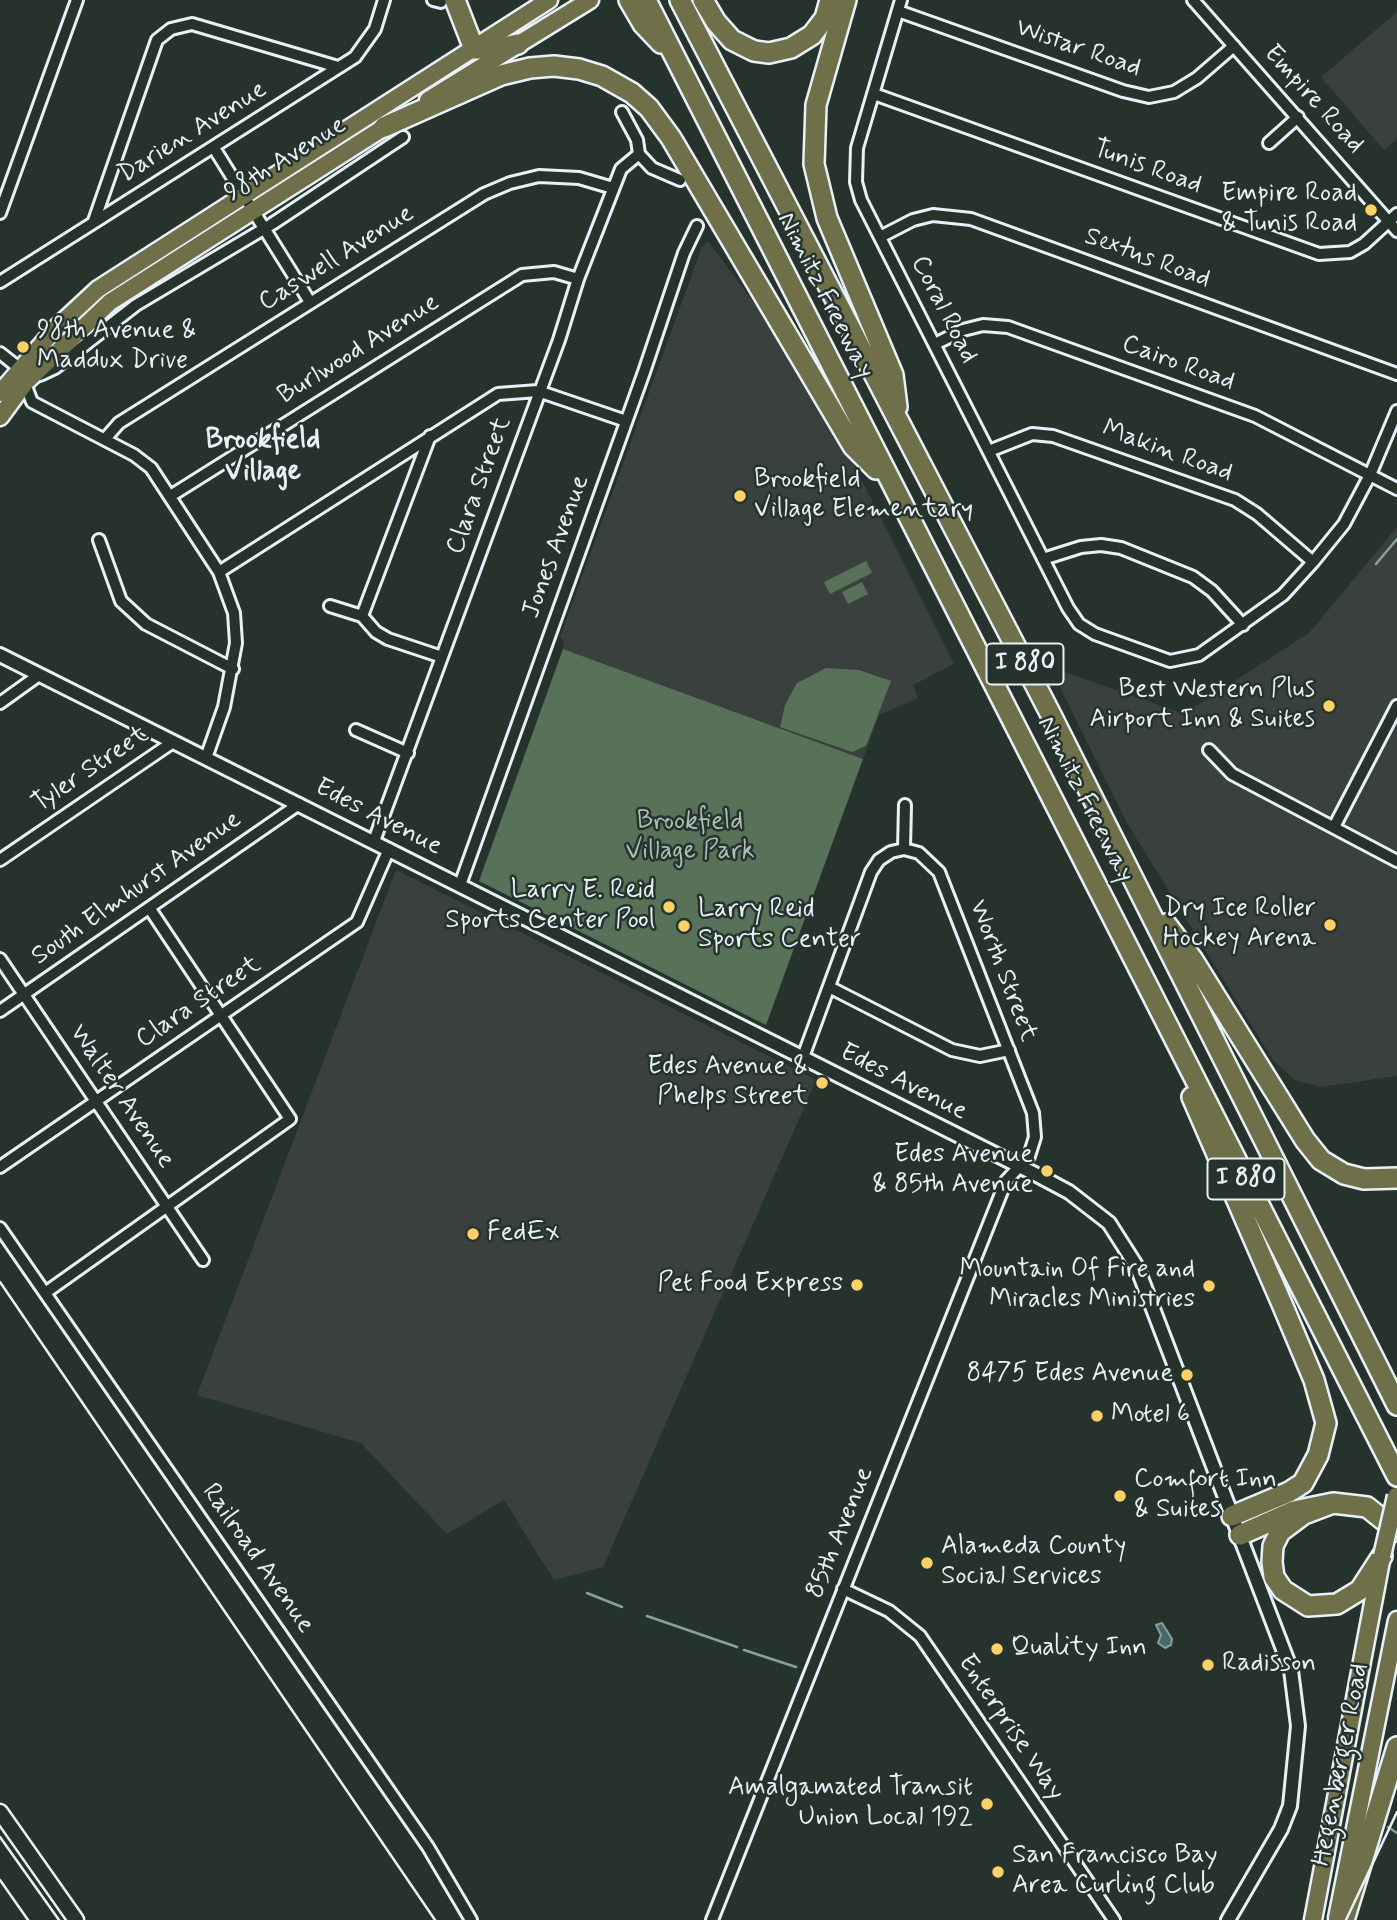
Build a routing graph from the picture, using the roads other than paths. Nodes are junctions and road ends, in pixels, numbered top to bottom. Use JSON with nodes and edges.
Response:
{"nodes":[{"id":1,"x":77,"y":0,"type":"edge"},
{"id":2,"x":384,"y":0,"type":"edge"},
{"id":3,"x":549,"y":0,"type":"edge"},
{"id":4,"x":629,"y":0,"type":"edge"},
{"id":5,"x":646,"y":0,"type":"edge"},
{"id":6,"x":680,"y":0,"type":"edge"},
{"id":7,"x":703,"y":0,"type":"edge"},
{"id":8,"x":830,"y":0,"type":"edge"},
{"id":9,"x":845,"y":0,"type":"edge"},
{"id":10,"x":1193,"y":0,"type":"edge"},
{"id":11,"x":443,"y":1,"type":"edge"},
{"id":12,"x":584,"y":3,"type":"edge"},
{"id":13,"x":900,"y":5,"type":"edge"},
{"id":14,"x":518,"y":44,"type":"junction"},
{"id":15,"x":1234,"y":46,"type":"junction"},
{"id":16,"x":474,"y":49,"type":"junction"},
{"id":17,"x":676,"y":60,"type":"junction"},
{"id":18,"x":338,"y":67,"type":"junction"},
{"id":19,"x":874,"y":94,"type":"junction"},
{"id":20,"x":622,"y":112,"type":"dead end"},
{"id":21,"x":1298,"y":117,"type":"junction"},
{"id":22,"x":384,"y":127,"type":"junction"},
{"id":23,"x":403,"y":137,"type":"dead end"},
{"id":24,"x":1269,"y":143,"type":"dead end"},
{"id":25,"x":214,"y":148,"type":"junction"},
{"id":26,"x":639,"y":154,"type":"junction"},
{"id":27,"x":680,"y":180,"type":"dead end"},
{"id":28,"x":613,"y":188,"type":"junction"},
{"id":29,"x":243,"y":195,"type":"junction"},
{"id":30,"x":252,"y":210,"type":"junction"},
{"id":31,"x":0,"y":213,"type":"edge"},
{"id":32,"x":1393,"y":217,"type":"edge"},
{"id":33,"x":94,"y":221,"type":"junction"},
{"id":34,"x":697,"y":226,"type":"dead end"},
{"id":35,"x":264,"y":228,"type":"junction"},
{"id":36,"x":1397,"y":231,"type":"edge"},
{"id":37,"x":880,"y":237,"type":"junction"},
{"id":38,"x":578,"y":279,"type":"junction"},
{"id":39,"x":0,"y":282,"type":"edge"},
{"id":40,"x":310,"y":302,"type":"junction"},
{"id":41,"x":935,"y":344,"type":"junction"},
{"id":42,"x":0,"y":353,"type":"edge"},
{"id":43,"x":1397,"y":374,"type":"edge"},
{"id":44,"x":22,"y":375,"type":"junction"},
{"id":45,"x":538,"y":391,"type":"junction"},
{"id":46,"x":0,"y":393,"type":"edge"},
{"id":47,"x":1397,"y":411,"type":"edge"},
{"id":48,"x":0,"y":417,"type":"edge"},
{"id":49,"x":898,"y":418,"type":"junction"},
{"id":50,"x":626,"y":421,"type":"junction"},
{"id":51,"x":430,"y":436,"type":"junction"},
{"id":52,"x":106,"y":439,"type":"junction"},
{"id":53,"x":989,"y":451,"type":"junction"},
{"id":54,"x":1370,"y":475,"type":"junction"},
{"id":55,"x":888,"y":479,"type":"junction"},
{"id":56,"x":1397,"y":489,"type":"edge"},
{"id":57,"x":172,"y":495,"type":"junction"},
{"id":58,"x":99,"y":540,"type":"dead end"},
{"id":59,"x":1043,"y":559,"type":"junction"},
{"id":60,"x":1313,"y":562,"type":"junction"},
{"id":61,"x":219,"y":572,"type":"junction"},
{"id":62,"x":330,"y":606,"type":"dead end"},
{"id":63,"x":362,"y":616,"type":"junction"},
{"id":64,"x":1243,"y":625,"type":"junction"},
{"id":65,"x":0,"y":655,"type":"edge"},
{"id":66,"x":442,"y":657,"type":"junction"},
{"id":67,"x":233,"y":669,"type":"junction"},
{"id":68,"x":39,"y":676,"type":"junction"},
{"id":69,"x":0,"y":703,"type":"edge"},
{"id":70,"x":1397,"y":706,"type":"edge"},
{"id":71,"x":356,"y":730,"type":"dead end"},
{"id":72,"x":173,"y":742,"type":"junction"},
{"id":73,"x":1209,"y":750,"type":"dead end"},
{"id":74,"x":408,"y":753,"type":"junction"},
{"id":75,"x":206,"y":758,"type":"junction"},
{"id":76,"x":299,"y":804,"type":"junction"},
{"id":77,"x":905,"y":805,"type":"dead end"},
{"id":78,"x":1334,"y":827,"type":"junction"},
{"id":79,"x":374,"y":841,"type":"junction"},
{"id":80,"x":388,"y":849,"type":"junction"},
{"id":81,"x":904,"y":849,"type":"junction"},
{"id":82,"x":0,"y":860,"type":"edge"},
{"id":83,"x":1397,"y":861,"type":"edge"},
{"id":84,"x":1096,"y":881,"type":"junction"},
{"id":85,"x":460,"y":885,"type":"junction"},
{"id":86,"x":150,"y":909,"type":"junction"},
{"id":87,"x":1151,"y":911,"type":"junction"},
{"id":88,"x":0,"y":959,"type":"edge"},
{"id":89,"x":831,"y":988,"type":"junction"},
{"id":90,"x":24,"y":994,"type":"junction"},
{"id":91,"x":0,"y":1011,"type":"edge"},
{"id":92,"x":222,"y":1016,"type":"junction"},
{"id":93,"x":1009,"y":1049,"type":"junction"},
{"id":94,"x":803,"y":1057,"type":"junction"},
{"id":95,"x":95,"y":1100,"type":"junction"},
{"id":96,"x":0,"y":1167,"type":"edge"},
{"id":97,"x":1019,"y":1167,"type":"junction"},
{"id":98,"x":1397,"y":1178,"type":"edge"},
{"id":99,"x":168,"y":1207,"type":"junction"},
{"id":100,"x":0,"y":1228,"type":"edge"},
{"id":101,"x":204,"y":1260,"type":"dead end"},
{"id":102,"x":45,"y":1293,"type":"junction"},
{"id":103,"x":1366,"y":1343,"type":"junction"},
{"id":104,"x":1397,"y":1383,"type":"edge"},
{"id":105,"x":1397,"y":1405,"type":"edge"},
{"id":106,"x":1397,"y":1476,"type":"edge"},
{"id":107,"x":1397,"y":1491,"type":"edge"},
{"id":108,"x":1333,"y":1503,"type":"junction"},
{"id":109,"x":1232,"y":1516,"type":"junction"},
{"id":110,"x":1397,"y":1531,"type":"edge"},
{"id":111,"x":1240,"y":1535,"type":"junction"},
{"id":112,"x":1382,"y":1556,"type":"junction"},
{"id":113,"x":843,"y":1589,"type":"junction"},
{"id":114,"x":1397,"y":1621,"type":"edge"},
{"id":115,"x":1397,"y":1747,"type":"edge"},
{"id":116,"x":0,"y":1812,"type":"edge"},
{"id":117,"x":76,"y":1920,"type":"edge"},
{"id":118,"x":471,"y":1920,"type":"edge"},
{"id":119,"x":712,"y":1920,"type":"edge"},
{"id":120,"x":1114,"y":1920,"type":"edge"},
{"id":121,"x":1228,"y":1920,"type":"edge"},
{"id":122,"x":1313,"y":1920,"type":"edge"},
{"id":123,"x":1336,"y":1920,"type":"edge"},
{"id":124,"x":1345,"y":1920,"type":"edge"}],
"edges":[{"from":1,"to":31,"type":"street"},
{"from":2,"to":18,"type":"street","name":"Darien Avenue"},
{"from":3,"to":16,"type":"main road","name":"98th Avenue"},
{"from":4,"to":17,"type":"highway"},
{"from":5,"to":17,"type":"highway","name":"Nimitz Freeway","number":"I 880"},
{"from":6,"to":49,"type":"highway","name":"Nimitz Freeway","number":"I 880"},
{"from":7,"to":8,"type":"highway"},
{"from":9,"to":49,"type":"highway"},
{"from":10,"to":15,"type":"street","name":"Empire Road"},
{"from":11,"to":16,"type":"highway"},
{"from":12,"to":14,"type":"main road","name":"98th Avenue"},
{"from":13,"to":15,"type":"street","name":"Wistar Road"},
{"from":13,"to":19,"type":"street","name":"Coral Road"},
{"from":14,"to":16,"type":"highway"},
{"from":14,"to":22,"type":"main road","name":"98th Avenue"},
{"from":15,"to":21,"type":"street","name":"Empire Road"},
{"from":16,"to":29,"type":"main road","name":"98th Avenue"},
{"from":17,"to":55,"type":"highway","name":"Nimitz Freeway","number":"I 880"},
{"from":18,"to":25,"type":"street","name":"Darien Avenue"},
{"from":18,"to":33,"type":"street"},
{"from":19,"to":32,"type":"street","name":"Tunis Road"},
{"from":19,"to":37,"type":"street","name":"Coral Road"},
{"from":20,"to":26,"type":"street"},
{"from":21,"to":24,"type":"street"},
{"from":21,"to":32,"type":"street","name":"Empire Road"},
{"from":22,"to":30,"type":"main road","name":"98th Avenue"},
{"from":22,"to":55,"type":"highway"},
{"from":23,"to":35,"type":"street","name":"98th Avenue"},
{"from":25,"to":29,"type":"street"},
{"from":25,"to":33,"type":"street","name":"Darien Avenue"},
{"from":26,"to":27,"type":"street"},
{"from":26,"to":28,"type":"street","name":"Clara Street"},
{"from":28,"to":38,"type":"street","name":"Clara Street"},
{"from":28,"to":40,"type":"street","name":"Caswell Avenue"},
{"from":29,"to":30,"type":"street"},
{"from":29,"to":44,"type":"main road","name":"98th Avenue"},
{"from":30,"to":35,"type":"street"},
{"from":30,"to":44,"type":"main road","name":"98th Avenue"},
{"from":32,"to":36,"type":"street","name":"Empire Road"},
{"from":33,"to":39,"type":"street","name":"Darien Avenue"},
{"from":34,"to":50,"type":"street","name":"Jones Avenue"},
{"from":35,"to":40,"type":"street"},
{"from":35,"to":44,"type":"street","name":"98th Avenue"},
{"from":37,"to":41,"type":"street","name":"Coral Road"},
{"from":37,"to":43,"type":"street","name":"Sextus Road"},
{"from":38,"to":45,"type":"street","name":"Clara Street"},
{"from":38,"to":57,"type":"street","name":"Burlwood Avenue"},
{"from":40,"to":52,"type":"street","name":"Caswell Avenue"},
{"from":41,"to":53,"type":"street","name":"Coral Road"},
{"from":41,"to":54,"type":"street","name":"Cairo Road"},
{"from":42,"to":44,"type":"street"},
{"from":44,"to":46,"type":"main road","name":"98th Avenue"},
{"from":44,"to":48,"type":"main road","name":"98th Avenue"},
{"from":44,"to":52,"type":"street"},
{"from":45,"to":50,"type":"street"},
{"from":45,"to":51,"type":"street"},
{"from":45,"to":66,"type":"street","name":"Clara Street"},
{"from":47,"to":54,"type":"street"},
{"from":49,"to":87,"type":"highway","name":"Nimitz Freeway","number":"I 880"},
{"from":50,"to":85,"type":"street","name":"Jones Avenue"},
{"from":51,"to":61,"type":"street"},
{"from":51,"to":63,"type":"street"},
{"from":52,"to":57,"type":"street"},
{"from":53,"to":59,"type":"street","name":"Coral Road"},
{"from":53,"to":60,"type":"street","name":"Makin Road"},
{"from":54,"to":56,"type":"street","name":"Cairo Road"},
{"from":54,"to":60,"type":"street"},
{"from":55,"to":84,"type":"highway","name":"Nimitz Freeway","number":"I 880"},
{"from":57,"to":61,"type":"street"},
{"from":58,"to":67,"type":"street"},
{"from":59,"to":64,"type":"street"},
{"from":59,"to":64,"type":"street","name":"Coral Road"},
{"from":60,"to":64,"type":"street"},
{"from":61,"to":67,"type":"street"},
{"from":62,"to":63,"type":"street"},
{"from":63,"to":66,"type":"street"},
{"from":65,"to":68,"type":"street","name":"Edes Avenue"},
{"from":66,"to":74,"type":"street","name":"Clara Street"},
{"from":67,"to":75,"type":"street"},
{"from":68,"to":69,"type":"street"},
{"from":68,"to":72,"type":"street","name":"Edes Avenue"},
{"from":70,"to":78,"type":"street"},
{"from":71,"to":74,"type":"street"},
{"from":72,"to":75,"type":"street","name":"Edes Avenue"},
{"from":72,"to":82,"type":"street","name":"Tyler Street"},
{"from":73,"to":78,"type":"street"},
{"from":74,"to":79,"type":"street","name":"Clara Street"},
{"from":75,"to":76,"type":"street","name":"Edes Avenue"},
{"from":76,"to":79,"type":"street","name":"Edes Avenue"},
{"from":76,"to":86,"type":"street","name":"South Elmhurst Avenue"},
{"from":77,"to":81,"type":"street"},
{"from":78,"to":83,"type":"street"},
{"from":79,"to":80,"type":"street","name":"Edes Avenue"},
{"from":80,"to":85,"type":"street","name":"Edes Avenue"},
{"from":80,"to":92,"type":"street","name":"Clara Street"},
{"from":81,"to":89,"type":"street"},
{"from":81,"to":93,"type":"street","name":"Worth Street"},
{"from":84,"to":106,"type":"highway","name":"Nimitz Freeway","number":"I 880"},
{"from":84,"to":109,"type":"highway"},
{"from":85,"to":94,"type":"street","name":"Edes Avenue"},
{"from":86,"to":90,"type":"street","name":"South Elmhurst Avenue"},
{"from":86,"to":92,"type":"street"},
{"from":87,"to":98,"type":"highway"},
{"from":87,"to":103,"type":"highway","name":"Nimitz Freeway","number":"I 880"},
{"from":88,"to":90,"type":"street","name":"Walter Avenue"},
{"from":89,"to":93,"type":"street"},
{"from":89,"to":94,"type":"street"},
{"from":90,"to":91,"type":"street","name":"South Elmhurst Avenue"},
{"from":90,"to":95,"type":"street","name":"Walter Avenue"},
{"from":92,"to":95,"type":"street","name":"Clara Street"},
{"from":92,"to":99,"type":"street"},
{"from":93,"to":97,"type":"street","name":"Worth Street"},
{"from":94,"to":97,"type":"street","name":"Edes Avenue"},
{"from":95,"to":96,"type":"street","name":"Clara Street"},
{"from":95,"to":99,"type":"street","name":"Walter Avenue"},
{"from":97,"to":109,"type":"street","name":"Edes Avenue"},
{"from":97,"to":113,"type":"street","name":"85th Avenue"},
{"from":99,"to":101,"type":"street","name":"Walter Avenue"},
{"from":99,"to":102,"type":"street"},
{"from":100,"to":102,"type":"street","name":"Railroad Avenue"},
{"from":102,"to":118,"type":"street","name":"Railroad Avenue"},
{"from":103,"to":104,"type":"highway"},
{"from":103,"to":105,"type":"highway","name":"Nimitz Freeway","number":"I 880"},
{"from":107,"to":112,"type":"main road","name":"Hegenberger Road","bridge":true},
{"from":108,"to":110,"type":"highway"},
{"from":108,"to":111,"type":"highway"},
{"from":108,"to":112,"type":"highway"},
{"from":109,"to":111,"type":"street","name":"Edes Avenue"},
{"from":111,"to":121,"type":"street","name":"Edes Avenue"},
{"from":112,"to":122,"type":"main road","name":"Hegenberger Road"},
{"from":113,"to":119,"type":"street","name":"85th Avenue"},
{"from":113,"to":120,"type":"street","name":"Enterprise Way"},
{"from":114,"to":123,"type":"main road","name":"Hegenberger Road"},
{"from":115,"to":124,"type":"highway"},
{"from":116,"to":117,"type":"main road"}]}
